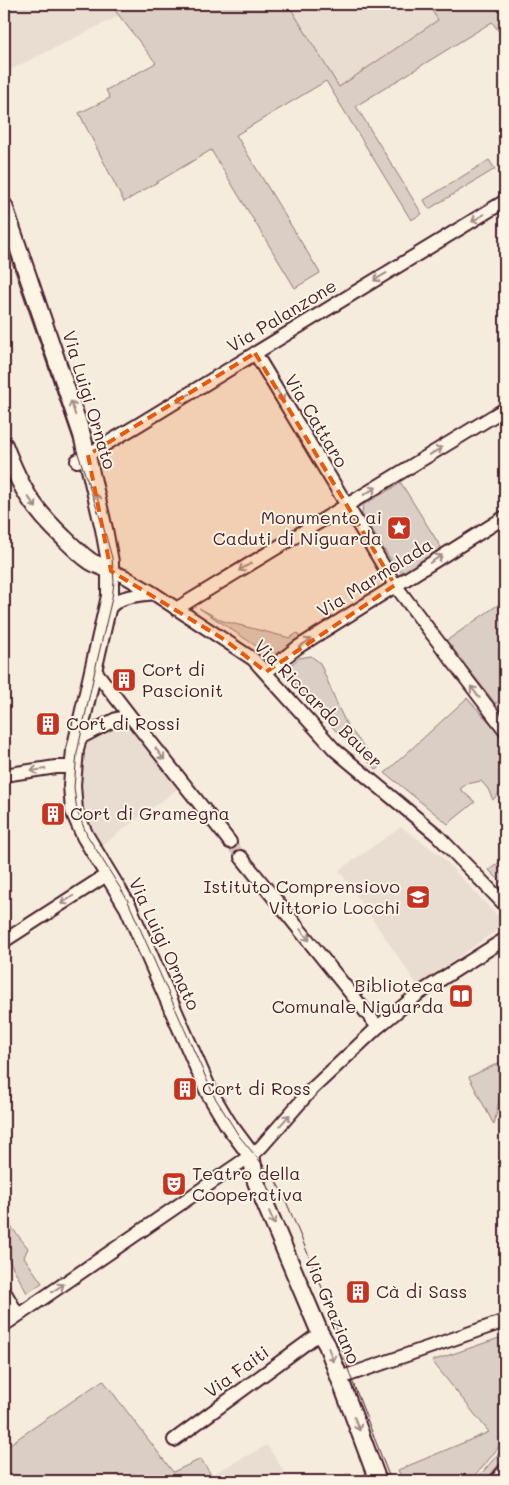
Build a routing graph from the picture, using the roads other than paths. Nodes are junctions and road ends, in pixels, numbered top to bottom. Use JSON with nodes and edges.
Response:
{"nodes":[{"id":1,"x":505,"y":201,"type":"edge"},
{"id":2,"x":4,"y":206,"type":"edge"},
{"id":3,"x":255,"y":354,"type":"junction"},
{"id":4,"x":505,"y":410,"type":"edge"},
{"id":5,"x":4,"y":445,"type":"edge"},
{"id":6,"x":83,"y":458,"type":"junction"},
{"id":7,"x":347,"y":506,"type":"junction"},
{"id":8,"x":505,"y":517,"type":"edge"},
{"id":9,"x":111,"y":571,"type":"junction"},
{"id":10,"x":395,"y":585,"type":"junction"},
{"id":11,"x":153,"y":593,"type":"junction"},
{"id":12,"x":176,"y":608,"type":"junction"},
{"id":13,"x":107,"y":612,"type":"junction"},
{"id":14,"x":93,"y":668,"type":"junction"},
{"id":15,"x":266,"y":672,"type":"junction"},
{"id":16,"x":130,"y":716,"type":"junction"},
{"id":17,"x":505,"y":730,"type":"edge"},
{"id":18,"x":76,"y":740,"type":"junction"},
{"id":19,"x":73,"y":767,"type":"junction"},
{"id":20,"x":4,"y":775,"type":"edge"},
{"id":21,"x":230,"y":842,"type":"tunnel mouth"},
{"id":22,"x":241,"y":857,"type":"tunnel mouth"},
{"id":23,"x":108,"y":874,"type":"junction"},
{"id":24,"x":505,"y":906,"type":"edge"},
{"id":25,"x":505,"y":939,"type":"edge"},
{"id":26,"x":4,"y":941,"type":"edge"},
{"id":27,"x":378,"y":1027,"type":"junction"},
{"id":28,"x":251,"y":1155,"type":"junction"},
{"id":29,"x":4,"y":1291,"type":"edge"},
{"id":30,"x":18,"y":1315,"type":"junction"},
{"id":31,"x":505,"y":1321,"type":"edge"},
{"id":32,"x":4,"y":1325,"type":"edge"},
{"id":33,"x":320,"y":1333,"type":"junction"},
{"id":34,"x":340,"y":1378,"type":"junction"},
{"id":35,"x":174,"y":1440,"type":"dead end"},
{"id":36,"x":505,"y":1470,"type":"edge"},
{"id":37,"x":378,"y":1481,"type":"edge"},
{"id":38,"x":496,"y":1481,"type":"edge"}],
"edges":[{"from":1,"to":3,"type":"street","name":"Via Palanzone","one_way":true},
{"from":6,"to":2,"type":"main road","name":"Via Luigi Ornato","one_way":true},
{"from":3,"to":6,"type":"street","name":"Via Palanzone","one_way":true},
{"from":3,"to":7,"type":"street","name":"Via Cattaro","one_way":true},
{"from":7,"to":4,"type":"street","one_way":true},
{"from":5,"to":9,"type":"main road","one_way":true},
{"from":9,"to":6,"type":"main road","name":"Via Luigi Ornato","one_way":true},
{"from":7,"to":10,"type":"street","name":"Via Cattaro"},
{"from":7,"to":12,"type":"street","one_way":true},
{"from":10,"to":8,"type":"street","name":"Via Marmolada","one_way":true},
{"from":9,"to":11,"type":"street","name":"Via Riccardo Bauer"},
{"from":9,"to":13,"type":"main road","name":"Via Luigi Ornato"},
{"from":15,"to":10,"type":"street","name":"Via Marmolada","one_way":true},
{"from":17,"to":10,"type":"street","name":"Via Cattaro","one_way":true},
{"from":11,"to":12,"type":"street","name":"Via Riccardo Bauer"},
{"from":11,"to":13,"type":"street"},
{"from":12,"to":15,"type":"street","name":"Via Riccardo Bauer"},
{"from":13,"to":14,"type":"main road","name":"Via Luigi Ornato"},
{"from":14,"to":16,"type":"street"},
{"from":14,"to":18,"type":"main road","name":"Via Luigi Ornato"},
{"from":15,"to":24,"type":"street","name":"Via Riccardo Bauer"},
{"from":16,"to":18,"type":"street"},
{"from":16,"to":21,"type":"street","one_way":true},
{"from":18,"to":19,"type":"main road","name":"Via Luigi Ornato"},
{"from":19,"to":20,"type":"street","one_way":true},
{"from":19,"to":23,"type":"main road","name":"Via Luigi Ornato"},
{"from":22,"to":27,"type":"street","one_way":true},
{"from":23,"to":26,"type":"street","one_way":true},
{"from":23,"to":28,"type":"main road","name":"Via Luigi Ornato"},
{"from":25,"to":27,"type":"street"},
{"from":28,"to":27,"type":"street","one_way":true},
{"from":30,"to":28,"type":"street","one_way":true},
{"from":28,"to":33,"type":"main road","name":"Via Graziano","one_way":true},
{"from":29,"to":30,"type":"street"},
{"from":30,"to":32,"type":"street"},
{"from":31,"to":34,"type":"street"},
{"from":33,"to":34,"type":"main road","name":"Via Graziano","one_way":true},
{"from":33,"to":35,"type":"street","name":"Via Faiti"},
{"from":34,"to":37,"type":"main road","name":"Via Graziano","one_way":true},
{"from":36,"to":38,"type":"street"}]}
